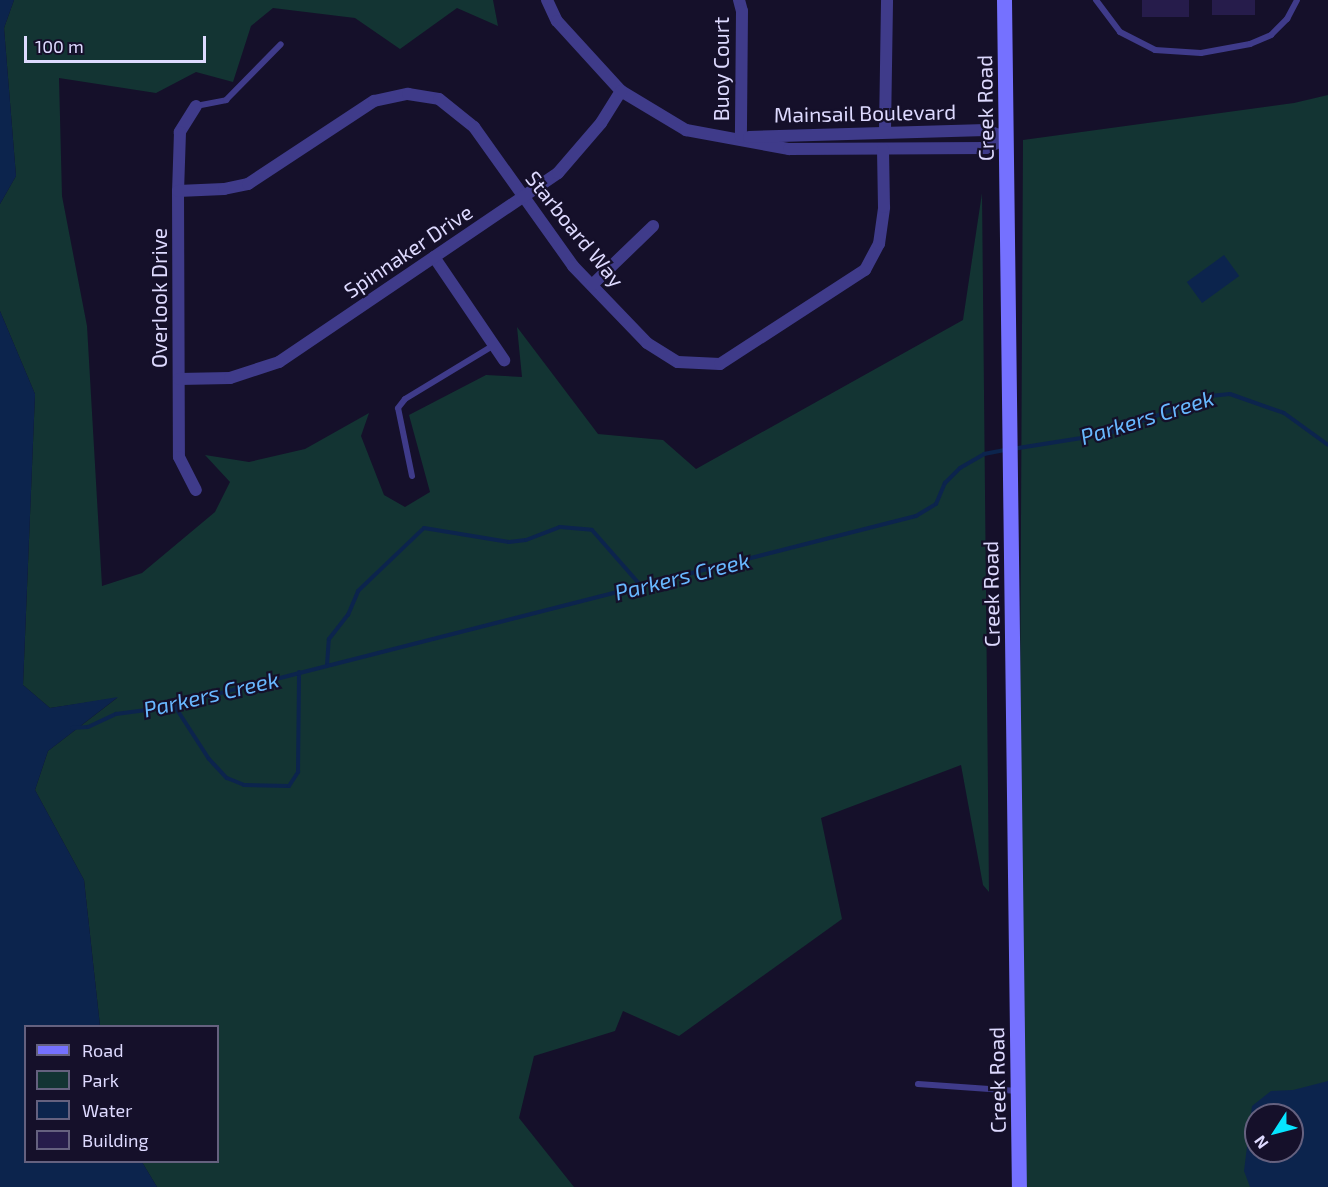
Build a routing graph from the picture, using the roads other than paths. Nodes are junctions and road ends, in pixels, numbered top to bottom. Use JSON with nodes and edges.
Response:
{"nodes":[{"id":1,"x":547,"y":0,"type":"edge"},
{"id":2,"x":739,"y":0,"type":"edge"},
{"id":3,"x":887,"y":0,"type":"edge"},
{"id":4,"x":1004,"y":0,"type":"edge"},
{"id":5,"x":1096,"y":0,"type":"edge"},
{"id":6,"x":1297,"y":0,"type":"edge"},
{"id":7,"x":281,"y":44,"type":"dead end"},
{"id":8,"x":621,"y":91,"type":"junction"},
{"id":9,"x":196,"y":106,"type":"joint"},
{"id":10,"x":885,"y":130,"type":"junction"},
{"id":11,"x":741,"y":138,"type":"junction"},
{"id":12,"x":1007,"y":138,"type":"junction"},
{"id":13,"x":884,"y":149,"type":"junction"},
{"id":14,"x":178,"y":191,"type":"junction"},
{"id":15,"x":522,"y":197,"type":"junction"},
{"id":16,"x":653,"y":226,"type":"dead end"},
{"id":17,"x":434,"y":257,"type":"junction"},
{"id":18,"x":592,"y":285,"type":"junction"},
{"id":19,"x":494,"y":345,"type":"junction"},
{"id":20,"x":504,"y":360,"type":"dead end"},
{"id":21,"x":179,"y":379,"type":"junction"},
{"id":22,"x":412,"y":476,"type":"dead end"},
{"id":23,"x":196,"y":489,"type":"dead end"},
{"id":24,"x":918,"y":1084,"type":"dead end"},
{"id":25,"x":1018,"y":1091,"type":"junction"},
{"id":26,"x":1020,"y":1187,"type":"edge"}],
"edges":[{"from":1,"to":8,"type":"street","name":"Mainsail Boulevard"},
{"from":2,"to":11,"type":"street","name":"Buoy Court"},
{"from":3,"to":10,"type":"street"},
{"from":4,"to":12,"type":"main road","name":"Creek Road"},
{"from":5,"to":6,"type":"lane"},
{"from":7,"to":9,"type":"lane"},
{"from":8,"to":11,"type":"street","name":"Mainsail Boulevard"},
{"from":8,"to":15,"type":"street","name":"Spinnaker Drive"},
{"from":9,"to":14,"type":"street","name":"Overlook Drive"},
{"from":10,"to":11,"type":"street","name":"Mainsail Boulevard"},
{"from":10,"to":12,"type":"street","name":"Mainsail Boulevard"},
{"from":11,"to":13,"type":"street","name":"Mainsail Boulevard"},
{"from":12,"to":13,"type":"street","name":"Mainsail Boulevard"},
{"from":12,"to":25,"type":"main road","name":"Creek Road"},
{"from":13,"to":18,"type":"street","name":"Starboard Way"},
{"from":14,"to":15,"type":"street","name":"Starboard Way"},
{"from":14,"to":21,"type":"street","name":"Overlook Drive"},
{"from":15,"to":17,"type":"street","name":"Spinnaker Drive"},
{"from":15,"to":18,"type":"street","name":"Starboard Way"},
{"from":16,"to":18,"type":"street"},
{"from":17,"to":19,"type":"street"},
{"from":17,"to":21,"type":"street","name":"Spinnaker Drive"},
{"from":19,"to":20,"type":"street"},
{"from":19,"to":22,"type":"lane"},
{"from":21,"to":23,"type":"street","name":"Overlook Drive"},
{"from":24,"to":25,"type":"lane"},
{"from":25,"to":26,"type":"main road","name":"Creek Road"}]}
